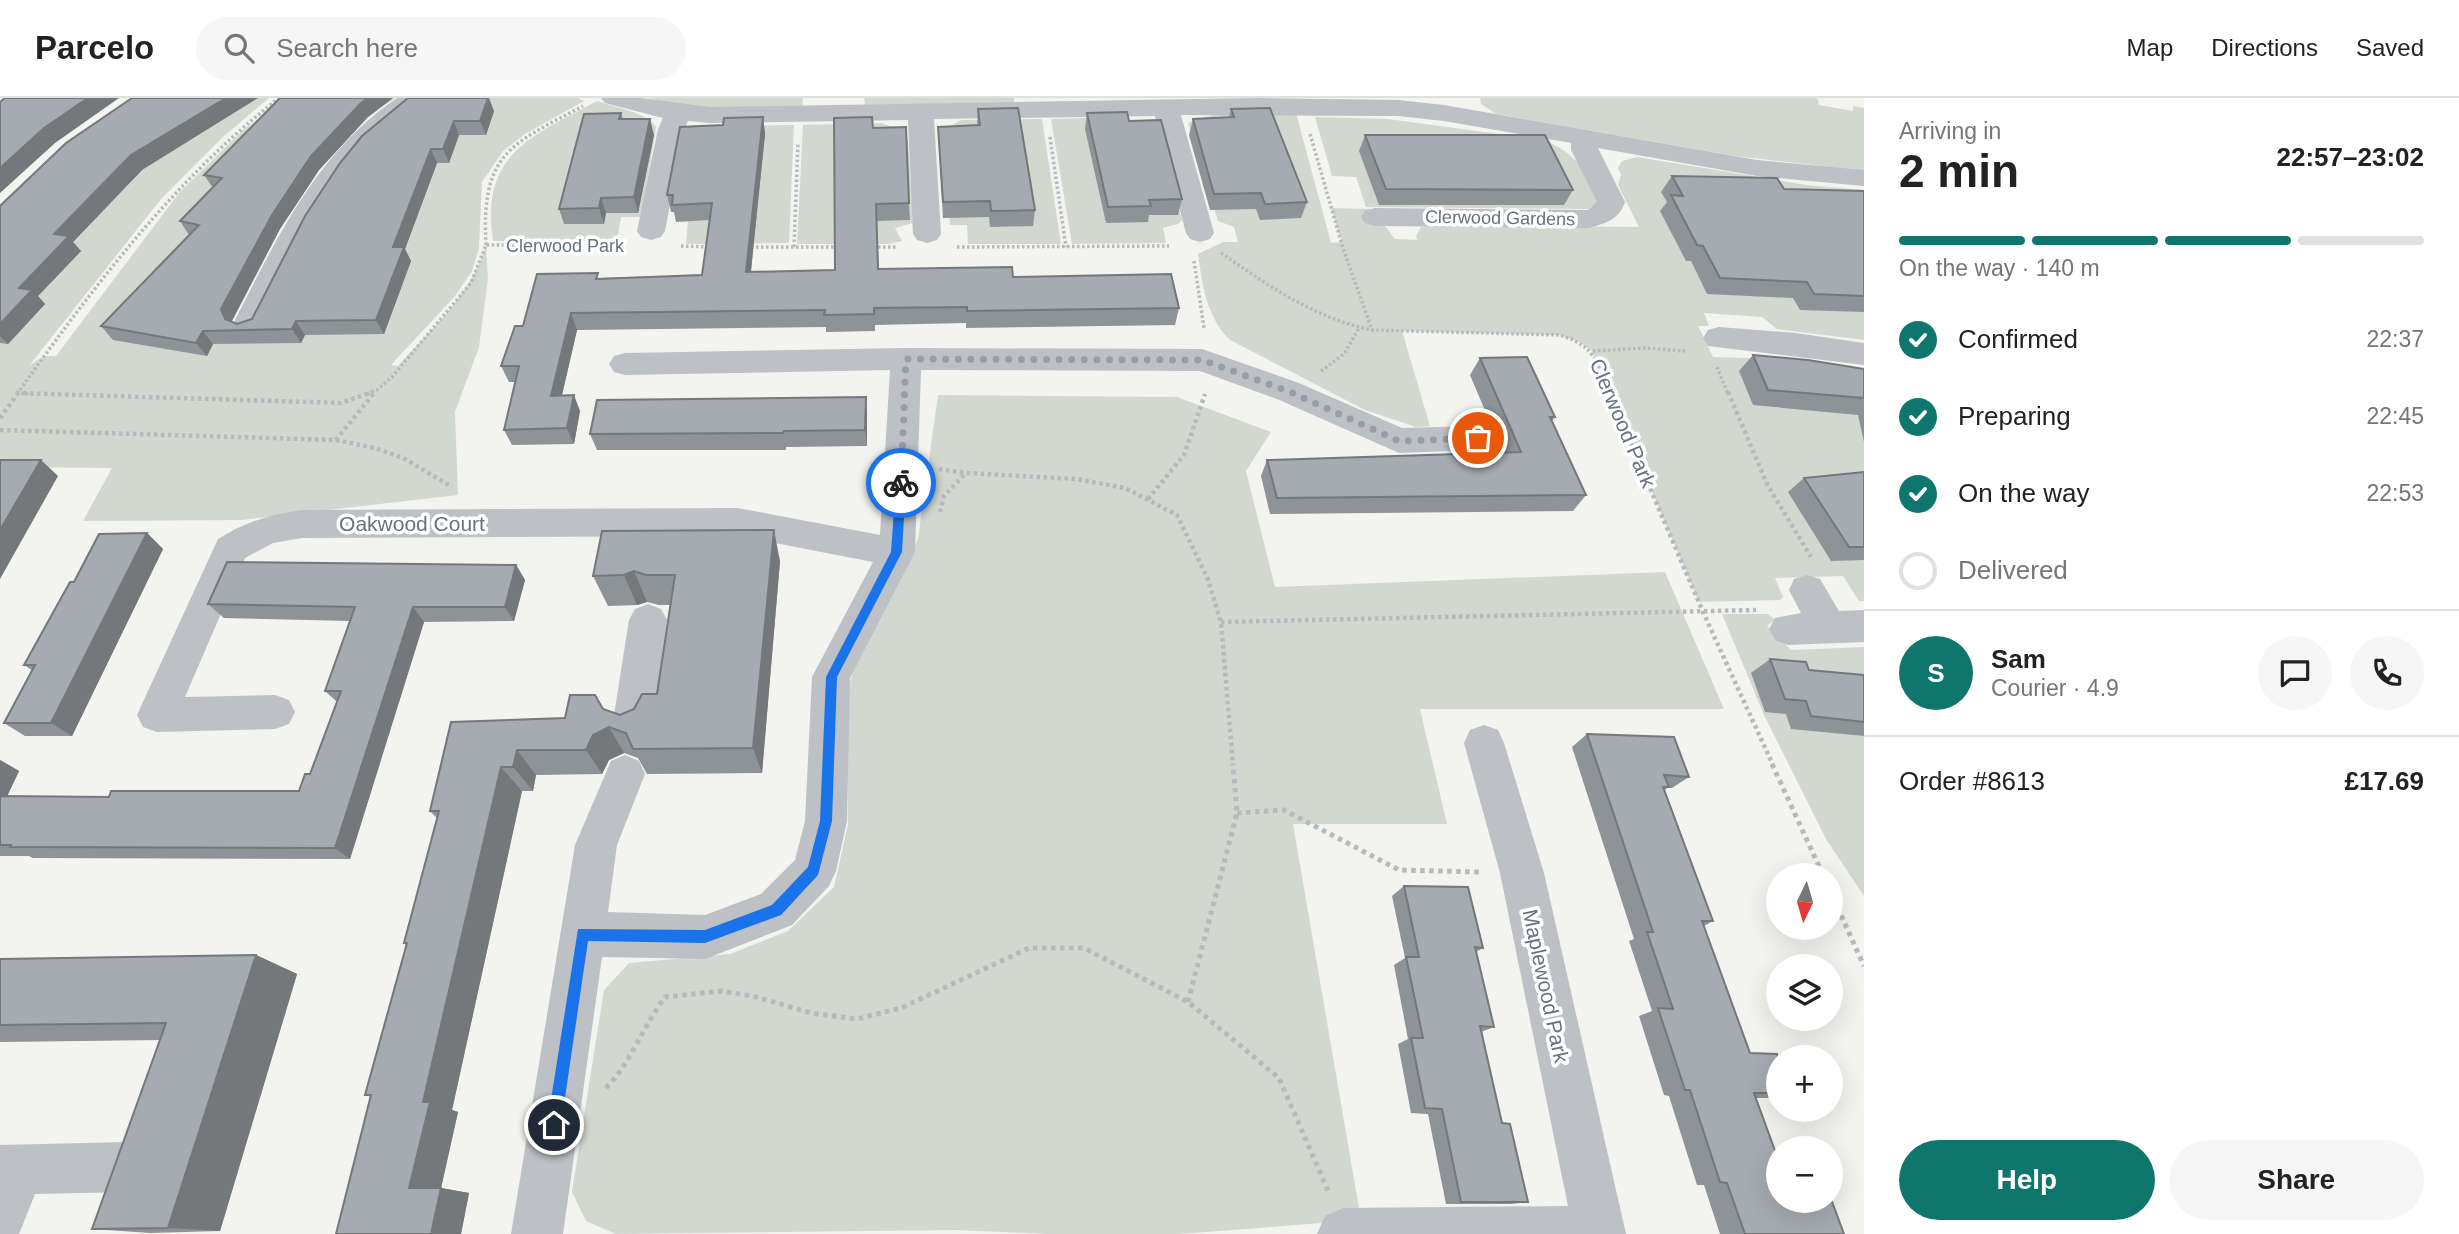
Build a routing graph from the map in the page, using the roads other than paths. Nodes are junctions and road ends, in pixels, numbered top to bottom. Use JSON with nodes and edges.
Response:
{"nodes":[{"id":1,"x":414,"y":98,"type":"edge"},
{"id":2,"x":603,"y":99,"type":"edge"},
{"id":3,"x":1272,"y":102,"type":"edge"},
{"id":4,"x":1166,"y":108,"type":"junction"},
{"id":5,"x":921,"y":112,"type":"junction"},
{"id":6,"x":679,"y":113,"type":"junction"},
{"id":7,"x":1585,"y":137,"type":"junction"},
{"id":8,"x":1864,"y":178,"type":"edge"},
{"id":9,"x":1390,"y":223,"type":"dead end"},
{"id":10,"x":651,"y":237,"type":"road end"},
{"id":11,"x":927,"y":239,"type":"road end"},
{"id":12,"x":1197,"y":242,"type":"road end"},
{"id":13,"x":248,"y":324,"type":"edge"},
{"id":14,"x":1728,"y":337,"type":"road end"},
{"id":15,"x":1864,"y":354,"type":"edge"},
{"id":16,"x":906,"y":359,"type":"junction"},
{"id":17,"x":625,"y":364,"type":"dead end"},
{"id":18,"x":1478,"y":438,"type":"dead end"},
{"id":19,"x":897,"y":552,"type":"junction"},
{"id":20,"x":1811,"y":578,"type":"road end"},
{"id":21,"x":648,"y":620,"type":"dead end"},
{"id":22,"x":1846,"y":626,"type":"edge"},
{"id":23,"x":1788,"y":629,"type":"road end"},
{"id":24,"x":275,"y":712,"type":"dead end"},
{"id":25,"x":633,"y":721,"type":"edge"},
{"id":26,"x":1484,"y":743,"type":"dead end"},
{"id":27,"x":625,"y":774,"type":"edge"},
{"id":28,"x":582,"y":934,"type":"junction"},
{"id":29,"x":126,"y":1167,"type":"edge"},
{"id":30,"x":10,"y":1170,"type":"edge"},
{"id":31,"x":0,"y":1218,"type":"edge"},
{"id":32,"x":1599,"y":1233,"type":"edge"},
{"id":33,"x":537,"y":1234,"type":"edge"},
{"id":34,"x":1345,"y":1234,"type":"edge"}],
"edges":[{"from":1,"to":13,"type":"street"},
{"from":2,"to":6,"type":"street"},
{"from":3,"to":4,"type":"street"},
{"from":3,"to":7,"type":"street"},
{"from":4,"to":5,"type":"street"},
{"from":4,"to":12,"type":"street"},
{"from":5,"to":6,"type":"street"},
{"from":5,"to":11,"type":"street"},
{"from":6,"to":10,"type":"street","name":"Clerwood Park"},
{"from":7,"to":8,"type":"street"},
{"from":7,"to":9,"type":"street","name":"Clerwood Gardens"},
{"from":14,"to":15,"type":"street"},
{"from":16,"to":17,"type":"street"},
{"from":16,"to":18,"type":"street"},
{"from":16,"to":19,"type":"street"},
{"from":19,"to":24,"type":"street","name":"Oakwood Court"},
{"from":19,"to":28,"type":"street"},
{"from":20,"to":22,"type":"street"},
{"from":21,"to":25,"type":"street"},
{"from":22,"to":23,"type":"street"},
{"from":26,"to":32,"type":"street","name":"Maplewood Park"},
{"from":27,"to":28,"type":"street"},
{"from":28,"to":33,"type":"street"},
{"from":29,"to":30,"type":"street"},
{"from":30,"to":31,"type":"street"},
{"from":32,"to":34,"type":"street","name":"Maplewood Park"}]}
